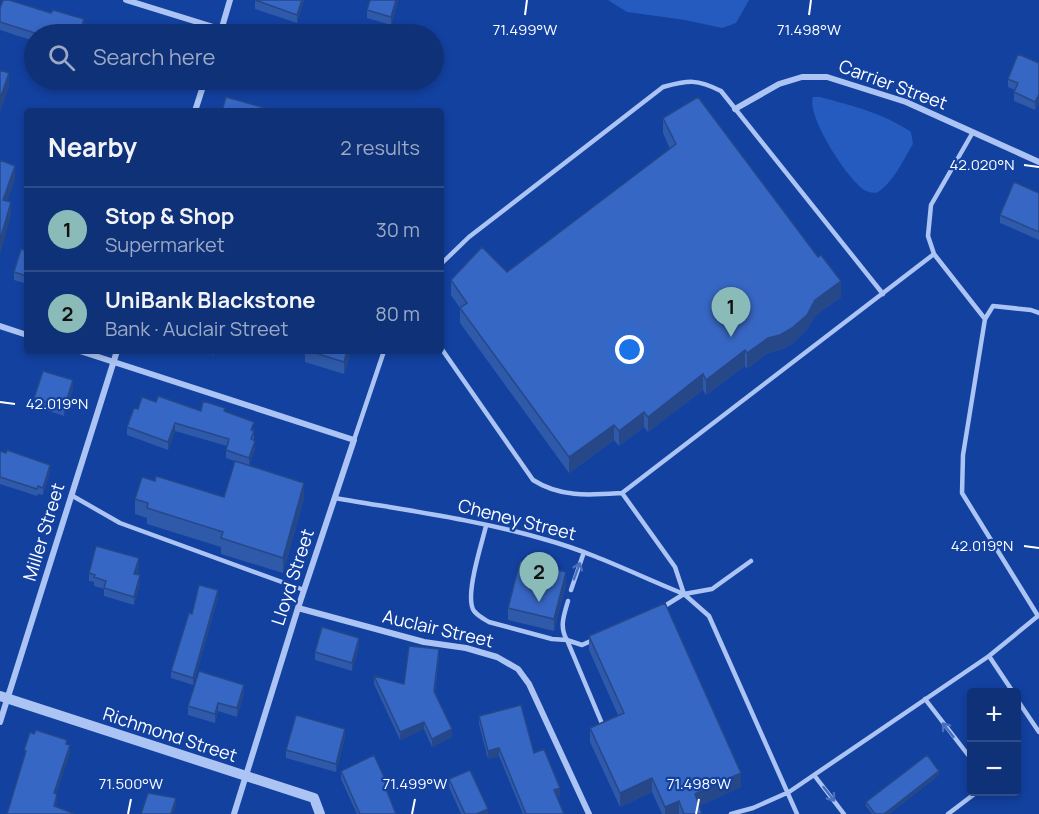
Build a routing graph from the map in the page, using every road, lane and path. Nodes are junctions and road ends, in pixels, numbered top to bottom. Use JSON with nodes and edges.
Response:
{"nodes":[{"id":1,"x":126,"y":0,"type":"edge"},
{"id":2,"x":230,"y":0,"type":"edge"},
{"id":3,"x":196,"y":24,"type":"edge"},
{"id":4,"x":222,"y":24,"type":"edge"},
{"id":5,"x":202,"y":90,"type":"edge"},
{"id":6,"x":196,"y":108,"type":"edge"},
{"id":7,"x":735,"y":109,"type":"junction"},
{"id":8,"x":973,"y":132,"type":"junction"},
{"id":9,"x":1039,"y":162,"type":"edge"},
{"id":10,"x":934,"y":254,"type":"junction"},
{"id":11,"x":444,"y":261,"type":"edge"},
{"id":12,"x":883,"y":294,"type":"junction"},
{"id":13,"x":1039,"y":313,"type":"edge"},
{"id":14,"x":985,"y":319,"type":"junction"},
{"id":15,"x":0,"y":326,"type":"edge"},
{"id":16,"x":24,"y":333,"type":"edge"},
{"id":17,"x":444,"y":352,"type":"edge"},
{"id":18,"x":90,"y":354,"type":"edge"},
{"id":19,"x":116,"y":354,"type":"edge"},
{"id":20,"x":383,"y":354,"type":"edge"},
{"id":21,"x":113,"y":361,"type":"junction"},
{"id":22,"x":354,"y":440,"type":"junction"},
{"id":23,"x":622,"y":493,"type":"junction"},
{"id":24,"x":71,"y":495,"type":"junction"},
{"id":25,"x":335,"y":498,"type":"junction"},
{"id":26,"x":486,"y":526,"type":"junction"},
{"id":27,"x":584,"y":552,"type":"junction"},
{"id":28,"x":751,"y":561,"type":"dead end"},
{"id":29,"x":304,"y":590,"type":"junction"},
{"id":30,"x":571,"y":590,"type":"dead end"},
{"id":31,"x":684,"y":594,"type":"junction"},
{"id":32,"x":568,"y":601,"type":"dead end"},
{"id":33,"x":298,"y":608,"type":"junction"},
{"id":34,"x":653,"y":612,"type":"edge"},
{"id":35,"x":603,"y":636,"type":"edge"},
{"id":36,"x":567,"y":640,"type":"junction"},
{"id":37,"x":989,"y":656,"type":"junction"},
{"id":38,"x":1010,"y":688,"type":"edge"},
{"id":39,"x":4,"y":698,"type":"edge"},
{"id":40,"x":925,"y":699,"type":"junction"},
{"id":41,"x":1021,"y":704,"type":"edge"},
{"id":42,"x":0,"y":722,"type":"edge"},
{"id":43,"x":603,"y":726,"type":"edge"},
{"id":44,"x":1039,"y":732,"type":"edge"},
{"id":45,"x":967,"y":754,"type":"edge"},
{"id":46,"x":814,"y":775,"type":"junction"},
{"id":47,"x":246,"y":777,"type":"junction"},
{"id":48,"x":789,"y":792,"type":"junction"},
{"id":49,"x":972,"y":796,"type":"edge"},
{"id":50,"x":234,"y":814,"type":"edge"},
{"id":51,"x":321,"y":814,"type":"edge"},
{"id":52,"x":589,"y":814,"type":"edge"},
{"id":53,"x":731,"y":814,"type":"edge"},
{"id":54,"x":797,"y":814,"type":"edge"},
{"id":55,"x":844,"y":814,"type":"edge"},
{"id":56,"x":948,"y":814,"type":"edge"}],
"edges":[{"from":1,"to":3,"type":"street"},
{"from":2,"to":4,"type":"street"},
{"from":5,"to":6,"type":"street"},
{"from":7,"to":8,"type":"street","name":"Carrier Street"},
{"from":7,"to":11,"type":"lane"},
{"from":7,"to":12,"type":"lane"},
{"from":8,"to":9,"type":"street","name":"Carrier Street"},
{"from":8,"to":10,"type":"lane"},
{"from":10,"to":12,"type":"lane"},
{"from":10,"to":14,"type":"lane"},
{"from":12,"to":23,"type":"lane"},
{"from":13,"to":14,"type":"lane"},
{"from":14,"to":37,"type":"lane"},
{"from":15,"to":16,"type":"street"},
{"from":17,"to":23,"type":"lane"},
{"from":18,"to":21,"type":"street"},
{"from":19,"to":21,"type":"street","name":"Miller Street"},
{"from":20,"to":22,"type":"lane","name":"Lloyd Street"},
{"from":21,"to":22,"type":"street"},
{"from":21,"to":24,"type":"street","name":"Miller Street"},
{"from":22,"to":25,"type":"street","name":"Lloyd Street"},
{"from":23,"to":31,"type":"lane"},
{"from":24,"to":29,"type":"lane"},
{"from":24,"to":39,"type":"street","name":"Miller Street"},
{"from":25,"to":26,"type":"lane","name":"Cheney Street"},
{"from":25,"to":29,"type":"street","name":"Lloyd Street"},
{"from":26,"to":27,"type":"lane","name":"Cheney Street"},
{"from":26,"to":36,"type":"lane"},
{"from":30,"to":27,"type":"lane","one_way":true},
{"from":27,"to":31,"type":"lane","name":"Cheney Street"},
{"from":28,"to":31,"type":"lane"},
{"from":29,"to":33,"type":"street","name":"Lloyd Street"},
{"from":31,"to":34,"type":"lane"},
{"from":31,"to":48,"type":"lane"},
{"from":32,"to":36,"type":"lane"},
{"from":33,"to":47,"type":"street","name":"Lloyd Street"},
{"from":33,"to":52,"type":"street","name":"Auclair Street"},
{"from":35,"to":36,"type":"lane"},
{"from":36,"to":43,"type":"lane"},
{"from":37,"to":38,"type":"lane"},
{"from":37,"to":40,"type":"lane"},
{"from":39,"to":42,"type":"street","name":"Miller Street"},
{"from":39,"to":47,"type":"street","name":"Richmond Street"},
{"from":45,"to":40,"type":"lane","one_way":true},
{"from":40,"to":46,"type":"lane"},
{"from":41,"to":44,"type":"lane"},
{"from":46,"to":48,"type":"lane"},
{"from":46,"to":55,"type":"lane","one_way":true},
{"from":47,"to":50,"type":"street","name":"Lloyd Street"},
{"from":47,"to":51,"type":"street","name":"Richmond Street"},
{"from":48,"to":53,"type":"lane"},
{"from":48,"to":54,"type":"lane"},
{"from":49,"to":56,"type":"lane"}]}
